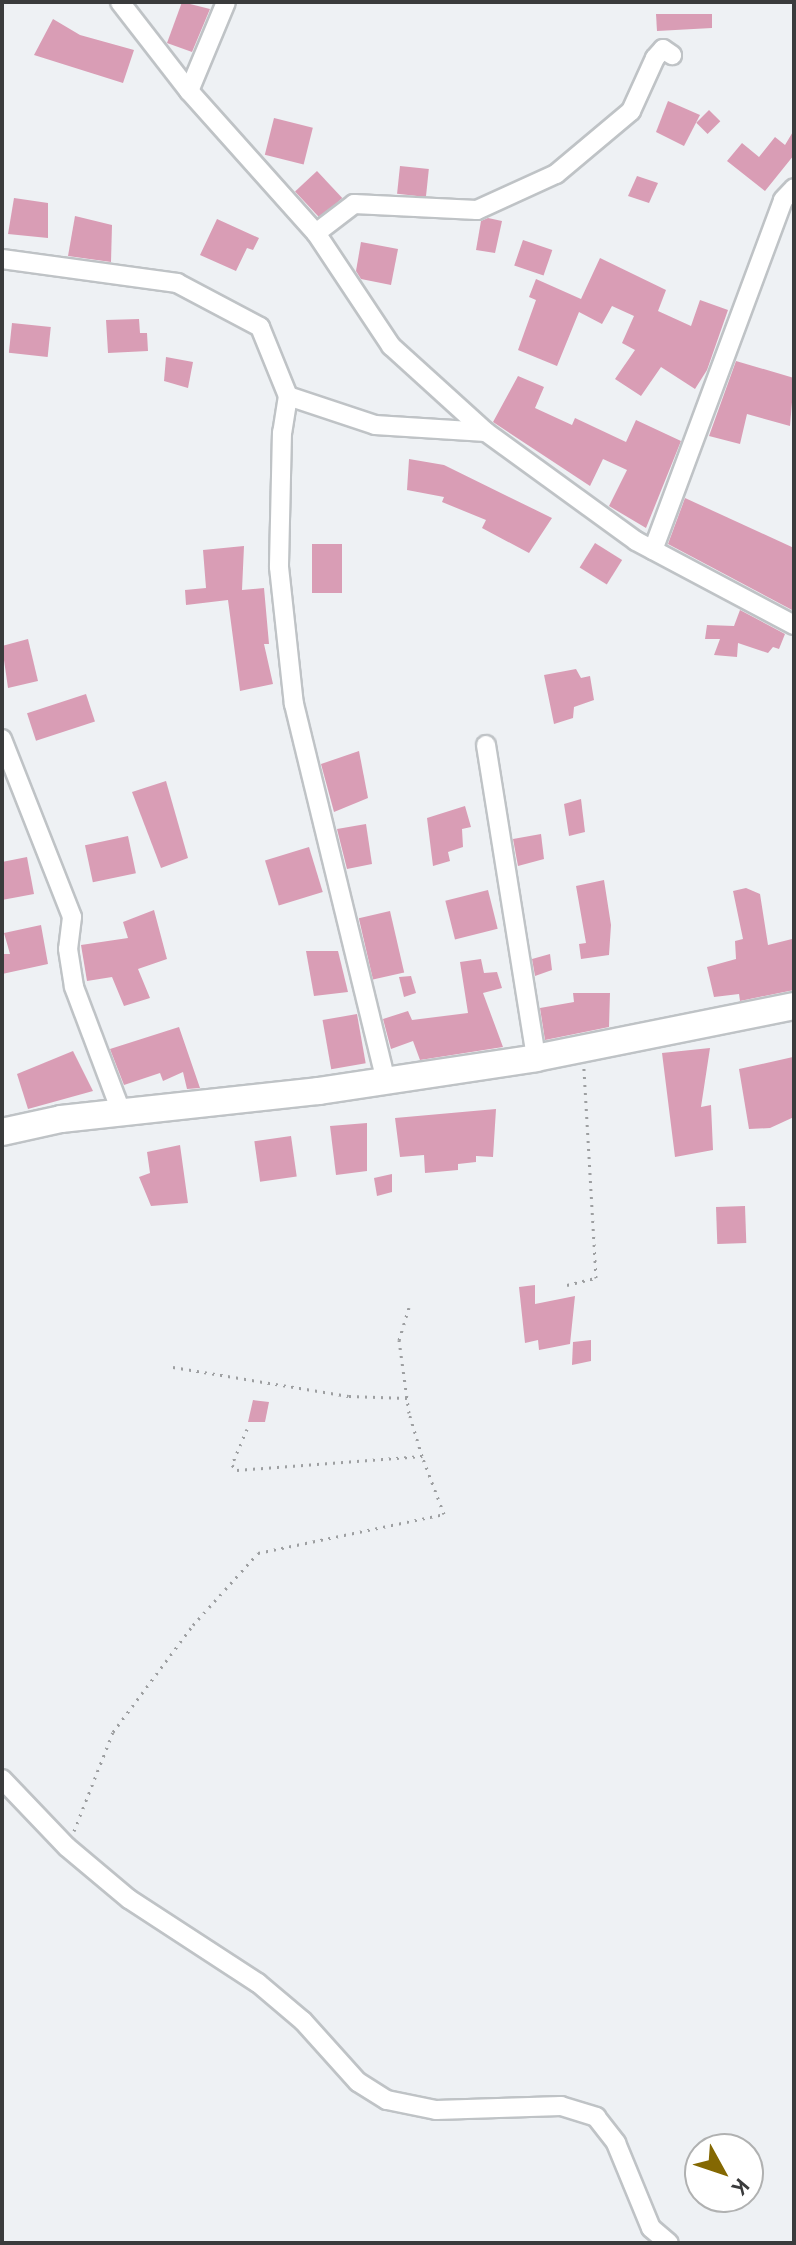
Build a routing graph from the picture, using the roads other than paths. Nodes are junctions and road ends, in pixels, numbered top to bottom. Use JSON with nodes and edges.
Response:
{"nodes":[{"id":1,"x":120,"y":2,"type":"edge"},
{"id":2,"x":226,"y":2,"type":"edge"},
{"id":3,"x":672,"y":55,"type":"dead end"},
{"id":4,"x":189,"y":91,"type":"junction"},
{"id":5,"x":794,"y":188,"type":"edge"},
{"id":6,"x":316,"y":233,"type":"junction"},
{"id":7,"x":2,"y":259,"type":"edge"},
{"id":8,"x":288,"y":396,"type":"junction"},
{"id":9,"x":486,"y":432,"type":"junction"},
{"id":10,"x":653,"y":550,"type":"junction"},
{"id":11,"x":794,"y":625,"type":"edge"},
{"id":12,"x":2,"y":739,"type":"edge"},
{"id":13,"x":486,"y":745,"type":"dead end"},
{"id":14,"x":794,"y":1006,"type":"edge"},
{"id":15,"x":536,"y":1058,"type":"junction"},
{"id":16,"x":386,"y":1081,"type":"junction"},
{"id":17,"x":122,"y":1114,"type":"junction"},
{"id":18,"x":2,"y":1132,"type":"edge"},
{"id":19,"x":2,"y":1779,"type":"edge"},
{"id":20,"x":669,"y":2243,"type":"edge"}],
"edges":[{"from":1,"to":4,"type":"street"},
{"from":2,"to":4,"type":"street"},
{"from":3,"to":6,"type":"street"},
{"from":4,"to":6,"type":"street"},
{"from":5,"to":10,"type":"street"},
{"from":6,"to":9,"type":"street"},
{"from":7,"to":8,"type":"street"},
{"from":8,"to":9,"type":"street"},
{"from":8,"to":16,"type":"street"},
{"from":9,"to":10,"type":"street"},
{"from":10,"to":11,"type":"street"},
{"from":12,"to":17,"type":"street"},
{"from":13,"to":15,"type":"street"},
{"from":14,"to":15,"type":"street"},
{"from":15,"to":16,"type":"street"},
{"from":16,"to":17,"type":"street"},
{"from":17,"to":18,"type":"street"},
{"from":19,"to":20,"type":"street"}]}
